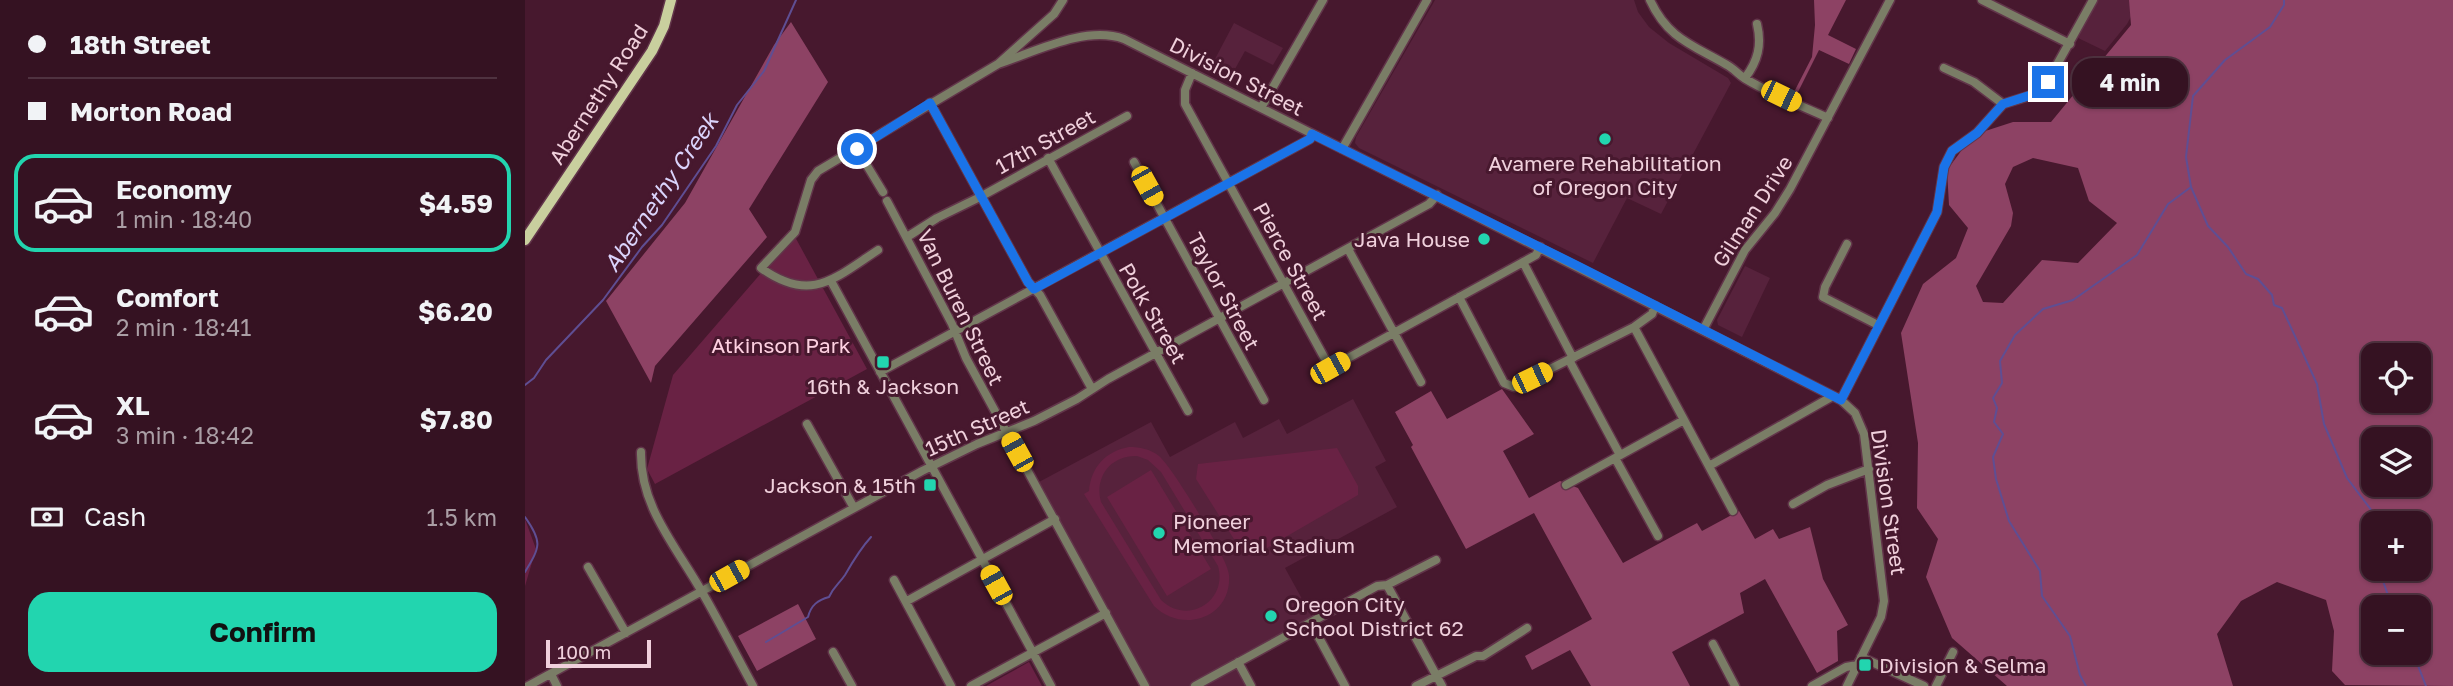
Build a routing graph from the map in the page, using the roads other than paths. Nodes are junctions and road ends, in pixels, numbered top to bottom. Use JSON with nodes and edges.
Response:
{"nodes":[{"id":1,"x":671,"y":0,"type":"edge"},
{"id":2,"x":1063,"y":0,"type":"edge"},
{"id":3,"x":1322,"y":0,"type":"edge"},
{"id":4,"x":1427,"y":0,"type":"edge"},
{"id":5,"x":1650,"y":0,"type":"edge"},
{"id":6,"x":1890,"y":0,"type":"edge"},
{"id":7,"x":1982,"y":0,"type":"edge"},
{"id":8,"x":2093,"y":0,"type":"edge"},
{"id":9,"x":1757,"y":24,"type":"dead end"},
{"id":10,"x":1027,"y":38,"type":"junction"},
{"id":11,"x":2070,"y":44,"type":"junction"},
{"id":12,"x":1034,"y":51,"type":"junction"},
{"id":13,"x":998,"y":64,"type":"junction"},
{"id":14,"x":1944,"y":68,"type":"dead end"},
{"id":15,"x":1192,"y":73,"type":"junction"},
{"id":16,"x":1745,"y":78,"type":"junction"},
{"id":17,"x":930,"y":103,"type":"junction"},
{"id":18,"x":2003,"y":104,"type":"junction"},
{"id":19,"x":1261,"y":108,"type":"junction"},
{"id":20,"x":1127,"y":116,"type":"dead end"},
{"id":21,"x":1828,"y":118,"type":"junction"},
{"id":22,"x":1312,"y":134,"type":"junction"},
{"id":23,"x":857,"y":149,"type":"junction"},
{"id":24,"x":1342,"y":149,"type":"junction"},
{"id":25,"x":1048,"y":159,"type":"junction"},
{"id":26,"x":1135,"y":162,"type":"dead end"},
{"id":27,"x":1228,"y":183,"type":"junction"},
{"id":28,"x":883,"y":192,"type":"dead end"},
{"id":29,"x":1437,"y":195,"type":"junction"},
{"id":30,"x":980,"y":197,"type":"junction"},
{"id":31,"x":887,"y":201,"type":"dead end"},
{"id":32,"x":1165,"y":218,"type":"junction"},
{"id":33,"x":907,"y":237,"type":"junction"},
{"id":34,"x":525,"y":240,"type":"edge"},
{"id":35,"x":1847,"y":244,"type":"dead end"},
{"id":36,"x":1540,"y":247,"type":"junction"},
{"id":37,"x":1348,"y":248,"type":"junction"},
{"id":38,"x":878,"y":250,"type":"dead end"},
{"id":39,"x":1099,"y":254,"type":"junction"},
{"id":40,"x":1524,"y":262,"type":"junction"},
{"id":41,"x":831,"y":281,"type":"junction"},
{"id":42,"x":1284,"y":283,"type":"junction"},
{"id":43,"x":1034,"y":289,"type":"junction"},
{"id":44,"x":1459,"y":297,"type":"junction"},
{"id":45,"x":1655,"y":306,"type":"junction"},
{"id":46,"x":1219,"y":319,"type":"junction"},
{"id":47,"x":1878,"y":325,"type":"junction"},
{"id":48,"x":1634,"y":327,"type":"junction"},
{"id":49,"x":1703,"y":330,"type":"junction"},
{"id":50,"x":955,"y":332,"type":"junction"},
{"id":51,"x":1393,"y":332,"type":"junction"},
{"id":52,"x":1155,"y":353,"type":"junction"},
{"id":53,"x":1571,"y":359,"type":"junction"},
{"id":54,"x":880,"y":372,"type":"junction"},
{"id":55,"x":1422,"y":382,"type":"dead end"},
{"id":56,"x":1092,"y":389,"type":"junction"},
{"id":57,"x":1837,"y":398,"type":"junction"},
{"id":58,"x":1264,"y":400,"type":"dead end"},
{"id":59,"x":1188,"y":411,"type":"dead end"},
{"id":60,"x":1684,"y":420,"type":"junction"},
{"id":61,"x":807,"y":424,"type":"dead end"},
{"id":62,"x":1006,"y":433,"type":"junction"},
{"id":63,"x":641,"y":452,"type":"dead end"},
{"id":64,"x":1618,"y":456,"type":"junction"},
{"id":65,"x":931,"y":466,"type":"junction"},
{"id":66,"x":1709,"y":466,"type":"junction"},
{"id":67,"x":1869,"y":469,"type":"junction"},
{"id":68,"x":1566,"y":485,"type":"dead end"},
{"id":69,"x":1793,"y":504,"type":"dead end"},
{"id":70,"x":854,"y":508,"type":"junction"},
{"id":71,"x":1733,"y":511,"type":"dead end"},
{"id":72,"x":1055,"y":519,"type":"junction"},
{"id":73,"x":1657,"y":536,"type":"dead end"},
{"id":74,"x":982,"y":559,"type":"junction"},
{"id":75,"x":1436,"y":560,"type":"dead end"},
{"id":76,"x":588,"y":567,"type":"dead end"},
{"id":77,"x":894,"y":580,"type":"dead end"},
{"id":78,"x":1387,"y":585,"type":"junction"},
{"id":79,"x":702,"y":591,"type":"junction"},
{"id":80,"x":907,"y":601,"type":"junction"},
{"id":81,"x":1106,"y":613,"type":"junction"},
{"id":82,"x":1311,"y":623,"type":"junction"},
{"id":83,"x":1527,"y":628,"type":"dead end"},
{"id":84,"x":626,"y":633,"type":"junction"},
{"id":85,"x":1713,"y":645,"type":"dead end"},
{"id":86,"x":833,"y":652,"type":"dead end"},
{"id":87,"x":1953,"y":652,"type":"dead end"},
{"id":88,"x":1033,"y":653,"type":"junction"},
{"id":89,"x":1859,"y":661,"type":"junction"},
{"id":90,"x":1238,"y":662,"type":"junction"},
{"id":91,"x":551,"y":674,"type":"junction"},
{"id":92,"x":1437,"y":675,"type":"junction"},
{"id":93,"x":528,"y":686,"type":"edge"},
{"id":94,"x":557,"y":686,"type":"edge"},
{"id":95,"x":753,"y":686,"type":"edge"},
{"id":96,"x":852,"y":686,"type":"edge"},
{"id":97,"x":951,"y":686,"type":"edge"},
{"id":98,"x":971,"y":686,"type":"edge"},
{"id":99,"x":1051,"y":686,"type":"edge"},
{"id":100,"x":1145,"y":686,"type":"edge"},
{"id":101,"x":1195,"y":686,"type":"edge"},
{"id":102,"x":1251,"y":686,"type":"edge"},
{"id":103,"x":1345,"y":686,"type":"edge"},
{"id":104,"x":1416,"y":686,"type":"edge"},
{"id":105,"x":1443,"y":686,"type":"edge"},
{"id":106,"x":1735,"y":686,"type":"edge"},
{"id":107,"x":1812,"y":686,"type":"edge"},
{"id":108,"x":1847,"y":686,"type":"edge"},
{"id":109,"x":1924,"y":686,"type":"edge"},
{"id":110,"x":1936,"y":686,"type":"edge"}],
"edges":[{"from":1,"to":34,"type":"main road","name":"Abernethy Road"},
{"from":2,"to":10,"type":"street"},
{"from":3,"to":19,"type":"street"},
{"from":4,"to":24,"type":"street"},
{"from":5,"to":16,"type":"street"},
{"from":6,"to":21,"type":"street","name":"Gilman Drive"},
{"from":7,"to":11,"type":"street"},
{"from":8,"to":11,"type":"street"},
{"from":9,"to":16,"type":"street"},
{"from":10,"to":12,"type":"street"},
{"from":10,"to":13,"type":"street"},
{"from":11,"to":18,"type":"street"},
{"from":12,"to":13,"type":"street"},
{"from":12,"to":15,"type":"street","name":"Division Street"},
{"from":13,"to":17,"type":"street"},
{"from":14,"to":18,"type":"street"},
{"from":15,"to":19,"type":"street","name":"Division Street"},
{"from":15,"to":27,"type":"street","name":"Pierce Street"},
{"from":16,"to":21,"type":"street"},
{"from":17,"to":23,"type":"street"},
{"from":17,"to":30,"type":"street"},
{"from":18,"to":47,"type":"street"},
{"from":19,"to":22,"type":"street","name":"Division Street"},
{"from":20,"to":25,"type":"street","name":"17th Street"},
{"from":21,"to":49,"type":"street","name":"Gilman Drive"},
{"from":22,"to":24,"type":"street","name":"Division Street"},
{"from":22,"to":27,"type":"street"},
{"from":23,"to":28,"type":"street"},
{"from":23,"to":41,"type":"street"},
{"from":24,"to":29,"type":"street","name":"Division Street"},
{"from":25,"to":30,"type":"street","name":"17th Street"},
{"from":25,"to":39,"type":"street","name":"Polk Street"},
{"from":26,"to":32,"type":"street","name":"Taylor Street"},
{"from":27,"to":32,"type":"street"},
{"from":27,"to":42,"type":"street","name":"Pierce Street"},
{"from":29,"to":36,"type":"street","name":"Division Street"},
{"from":29,"to":37,"type":"street","name":"15th Street"},
{"from":30,"to":33,"type":"street","name":"17th Street"},
{"from":30,"to":43,"type":"street"},
{"from":31,"to":33,"type":"street","name":"Van Buren Street"},
{"from":32,"to":39,"type":"street"},
{"from":32,"to":46,"type":"street","name":"Taylor Street"},
{"from":33,"to":50,"type":"street","name":"Van Buren Street"},
{"from":35,"to":47,"type":"street"},
{"from":36,"to":40,"type":"street"},
{"from":36,"to":45,"type":"street","name":"Division Street"},
{"from":37,"to":42,"type":"street","name":"15th Street"},
{"from":37,"to":51,"type":"street"},
{"from":38,"to":41,"type":"street"},
{"from":39,"to":43,"type":"street"},
{"from":39,"to":52,"type":"street","name":"Polk Street"},
{"from":40,"to":44,"type":"street"},
{"from":40,"to":53,"type":"street"},
{"from":41,"to":54,"type":"street"},
{"from":42,"to":46,"type":"street","name":"15th Street"},
{"from":42,"to":51,"type":"street","name":"Pierce Street"},
{"from":43,"to":50,"type":"street"},
{"from":43,"to":56,"type":"street"},
{"from":44,"to":51,"type":"street"},
{"from":44,"to":53,"type":"street"},
{"from":45,"to":48,"type":"street"},
{"from":45,"to":49,"type":"street","name":"Division Street"},
{"from":46,"to":52,"type":"street","name":"15th Street"},
{"from":46,"to":58,"type":"street","name":"Taylor Street"},
{"from":47,"to":57,"type":"street"},
{"from":48,"to":53,"type":"street"},
{"from":48,"to":60,"type":"street"},
{"from":49,"to":57,"type":"street","name":"Division Street"},
{"from":50,"to":54,"type":"street"},
{"from":50,"to":62,"type":"street","name":"Van Buren Street"},
{"from":51,"to":55,"type":"street"},
{"from":52,"to":56,"type":"street","name":"15th Street"},
{"from":52,"to":59,"type":"street","name":"Polk Street"},
{"from":53,"to":64,"type":"street"},
{"from":54,"to":65,"type":"street"},
{"from":56,"to":62,"type":"street","name":"15th Street"},
{"from":57,"to":66,"type":"street"},
{"from":57,"to":67,"type":"street","name":"Division Street"},
{"from":60,"to":64,"type":"street"},
{"from":60,"to":66,"type":"street"},
{"from":61,"to":70,"type":"street"},
{"from":62,"to":65,"type":"street","name":"15th Street"},
{"from":62,"to":72,"type":"street","name":"Van Buren Street"},
{"from":63,"to":79,"type":"street"},
{"from":64,"to":68,"type":"street"},
{"from":64,"to":73,"type":"street"},
{"from":65,"to":70,"type":"street","name":"15th Street"},
{"from":65,"to":74,"type":"street"},
{"from":66,"to":71,"type":"street"},
{"from":67,"to":69,"type":"street"},
{"from":67,"to":89,"type":"street","name":"Division Street"},
{"from":70,"to":79,"type":"street","name":"15th Street"},
{"from":72,"to":74,"type":"street"},
{"from":72,"to":81,"type":"street","name":"Van Buren Street"},
{"from":74,"to":80,"type":"street"},
{"from":74,"to":88,"type":"street"},
{"from":75,"to":78,"type":"street"},
{"from":76,"to":84,"type":"street"},
{"from":77,"to":80,"type":"street"},
{"from":78,"to":82,"type":"street"},
{"from":78,"to":92,"type":"street"},
{"from":79,"to":84,"type":"street","name":"15th Street"},
{"from":79,"to":95,"type":"street"},
{"from":80,"to":97,"type":"street"},
{"from":81,"to":88,"type":"street"},
{"from":81,"to":100,"type":"street","name":"Van Buren Street"},
{"from":82,"to":90,"type":"street"},
{"from":82,"to":103,"type":"street"},
{"from":83,"to":92,"type":"street"},
{"from":84,"to":91,"type":"street","name":"15th Street"},
{"from":85,"to":106,"type":"street"},
{"from":86,"to":96,"type":"street"},
{"from":87,"to":110,"type":"street"},
{"from":88,"to":98,"type":"street"},
{"from":88,"to":99,"type":"street"},
{"from":89,"to":107,"type":"street"},
{"from":89,"to":108,"type":"street","name":"Division Street"},
{"from":89,"to":109,"type":"street"},
{"from":90,"to":101,"type":"street"},
{"from":90,"to":102,"type":"street"},
{"from":91,"to":93,"type":"street","name":"15th Street"},
{"from":91,"to":94,"type":"street"},
{"from":92,"to":104,"type":"street"},
{"from":92,"to":105,"type":"street"}]}
